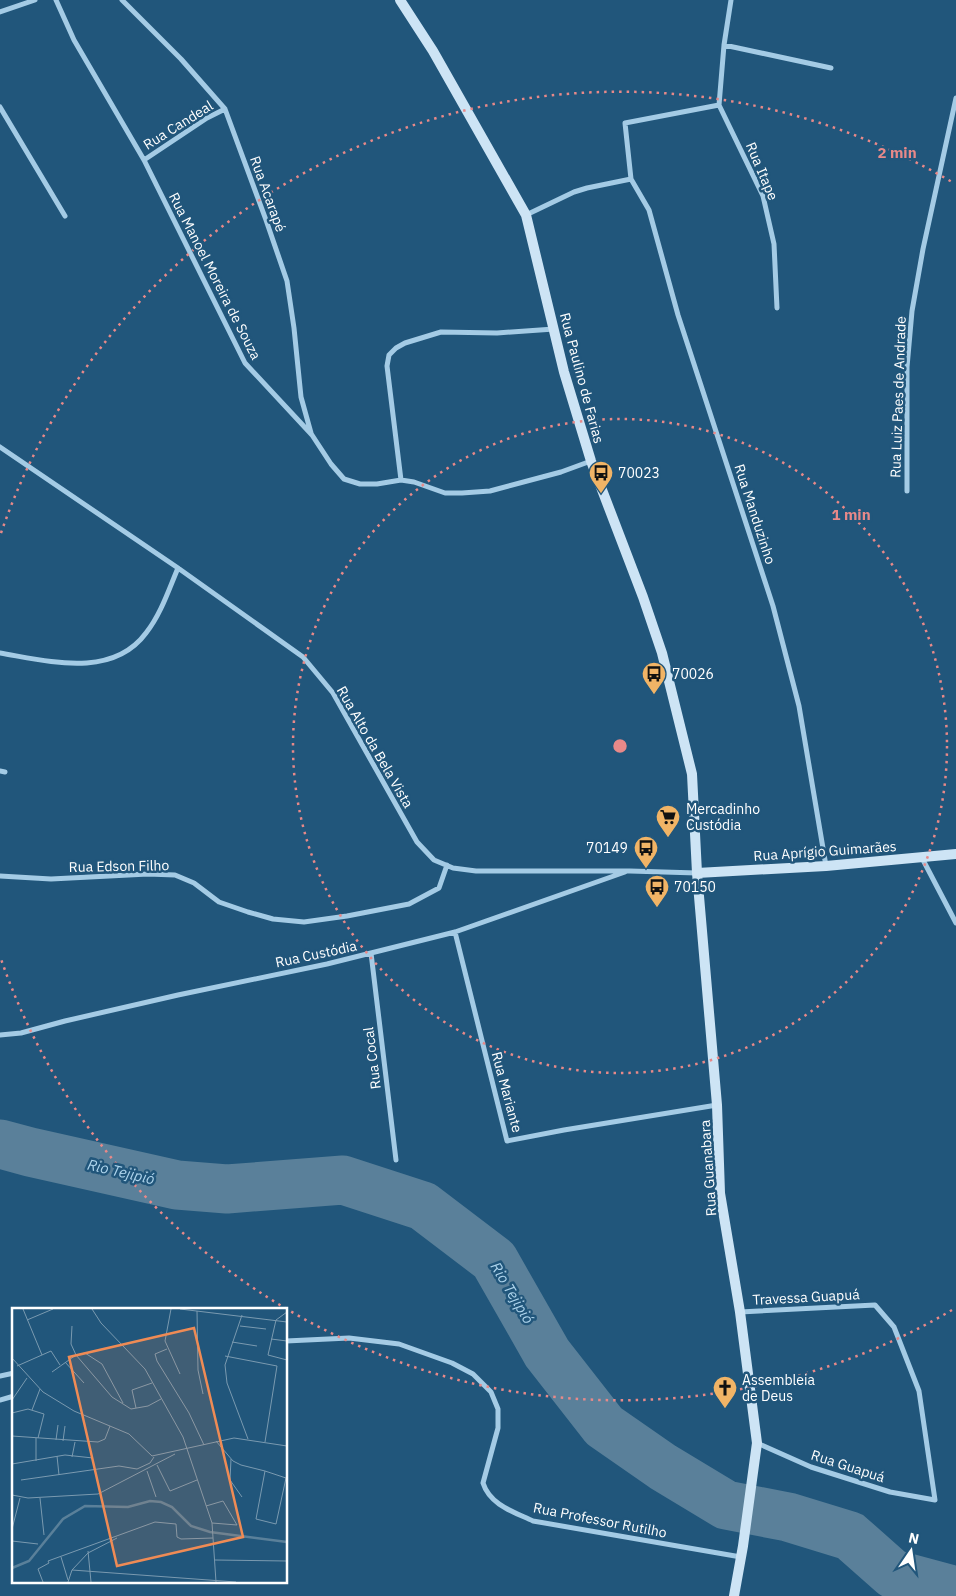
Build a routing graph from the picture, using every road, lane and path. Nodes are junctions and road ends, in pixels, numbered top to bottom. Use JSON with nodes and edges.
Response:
{"nodes":[{"id":1,"x":35,"y":0,"type":"edge"},
{"id":2,"x":56,"y":0,"type":"edge"},
{"id":3,"x":122,"y":0,"type":"edge"},
{"id":4,"x":400,"y":0,"type":"edge"},
{"id":5,"x":731,"y":0,"type":"edge"},
{"id":6,"x":0,"y":12,"type":"edge"},
{"id":7,"x":724,"y":45,"type":"junction"},
{"id":8,"x":831,"y":68,"type":"dead end"},
{"id":9,"x":956,"y":98,"type":"edge"},
{"id":10,"x":719,"y":105,"type":"junction"},
{"id":11,"x":0,"y":107,"type":"edge"},
{"id":12,"x":225,"y":109,"type":"junction"},
{"id":13,"x":144,"y":160,"type":"junction"},
{"id":14,"x":631,"y":179,"type":"junction"},
{"id":15,"x":526,"y":215,"type":"junction"},
{"id":16,"x":65,"y":216,"type":"dead end"},
{"id":17,"x":777,"y":308,"type":"dead end"},
{"id":18,"x":554,"y":329,"type":"junction"},
{"id":19,"x":312,"y":435,"type":"junction"},
{"id":20,"x":0,"y":447,"type":"edge"},
{"id":21,"x":591,"y":461,"type":"junction"},
{"id":22,"x":401,"y":480,"type":"junction"},
{"id":23,"x":907,"y":491,"type":"dead end"},
{"id":24,"x":178,"y":568,"type":"junction"},
{"id":25,"x":0,"y":652,"type":"edge"},
{"id":26,"x":956,"y":854,"type":"edge"},
{"id":27,"x":922,"y":857,"type":"junction"},
{"id":28,"x":447,"y":866,"type":"junction"},
{"id":29,"x":826,"y":866,"type":"junction"},
{"id":30,"x":630,"y":871,"type":"junction"},
{"id":31,"x":697,"y":873,"type":"junction"},
{"id":32,"x":0,"y":876,"type":"edge"},
{"id":33,"x":956,"y":923,"type":"edge"},
{"id":34,"x":455,"y":932,"type":"junction"},
{"id":35,"x":371,"y":953,"type":"junction"},
{"id":36,"x":0,"y":1035,"type":"edge"},
{"id":37,"x":717,"y":1105,"type":"junction"},
{"id":38,"x":396,"y":1160,"type":"dead end"},
{"id":39,"x":740,"y":1312,"type":"junction"},
{"id":40,"x":288,"y":1342,"type":"edge"},
{"id":41,"x":757,"y":1443,"type":"junction"},
{"id":42,"x":935,"y":1500,"type":"joint"},
{"id":43,"x":742,"y":1552,"type":"junction"},
{"id":44,"x":734,"y":1596,"type":"edge"}],
"edges":[{"from":1,"to":6,"type":"street"},
{"from":2,"to":13,"type":"street","name":"Rua Manoel Moreira de Souza"},
{"from":3,"to":12,"type":"street","name":"Rua Acarapé"},
{"from":4,"to":15,"type":"street","name":"Rua Paulino de Farias"},
{"from":5,"to":7,"type":"street"},
{"from":7,"to":8,"type":"street"},
{"from":7,"to":10,"type":"street"},
{"from":9,"to":23,"type":"street","name":"Rua Luiz Paes de Andrade"},
{"from":10,"to":14,"type":"street"},
{"from":10,"to":17,"type":"street","name":"Rua Itape"},
{"from":11,"to":16,"type":"street"},
{"from":12,"to":13,"type":"street","name":"Rua Candeal"},
{"from":12,"to":19,"type":"street","name":"Rua Acarapé"},
{"from":13,"to":19,"type":"street","name":"Rua Manoel Moreira de Souza"},
{"from":14,"to":15,"type":"street"},
{"from":14,"to":29,"type":"street","name":"Rua Manduzinho"},
{"from":15,"to":18,"type":"street","name":"Rua Paulino de Farias"},
{"from":18,"to":21,"type":"street","name":"Rua Paulino de Farias"},
{"from":18,"to":22,"type":"street"},
{"from":19,"to":22,"type":"street","name":"Rua Manoel Moreira de Souza"},
{"from":20,"to":24,"type":"street","name":"Rua Alto da Bela Vista"},
{"from":21,"to":22,"type":"street","name":"Rua Manoel Moreira de Souza"},
{"from":21,"to":31,"type":"street","name":"Rua Paulino de Farias"},
{"from":24,"to":25,"type":"street"},
{"from":24,"to":28,"type":"street","name":"Rua Alto da Bela Vista"},
{"from":26,"to":27,"type":"street","name":"Rua Aprígio Guimarães"},
{"from":27,"to":29,"type":"street","name":"Rua Aprígio Guimarães"},
{"from":27,"to":33,"type":"street"},
{"from":28,"to":30,"type":"street","name":"Rua Alto da Bela Vista"},
{"from":28,"to":32,"type":"street","name":"Rua Edson Filho"},
{"from":29,"to":31,"type":"street","name":"Rua Aprígio Guimarães"},
{"from":30,"to":31,"type":"street","name":"Rua Alto da Bela Vista"},
{"from":30,"to":34,"type":"street","name":"Rua Custódia"},
{"from":31,"to":37,"type":"street","name":"Rua Guanabara"},
{"from":34,"to":35,"type":"street","name":"Rua Custódia"},
{"from":34,"to":37,"type":"street","name":"Rua Mariante"},
{"from":35,"to":36,"type":"street","name":"Rua Custódia"},
{"from":35,"to":38,"type":"street","name":"Rua Cocal"},
{"from":37,"to":39,"type":"street","name":"Rua Guanabara"},
{"from":39,"to":41,"type":"street","name":"Rua Guanabara"},
{"from":39,"to":42,"type":"street","name":"Travessa Guapuá"},
{"from":40,"to":43,"type":"street","name":"Rua Professor Rutilho"},
{"from":41,"to":42,"type":"street","name":"Rua Guapuá"},
{"from":41,"to":43,"type":"street","name":"Rua Guanabara"},
{"from":43,"to":44,"type":"street"}]}
